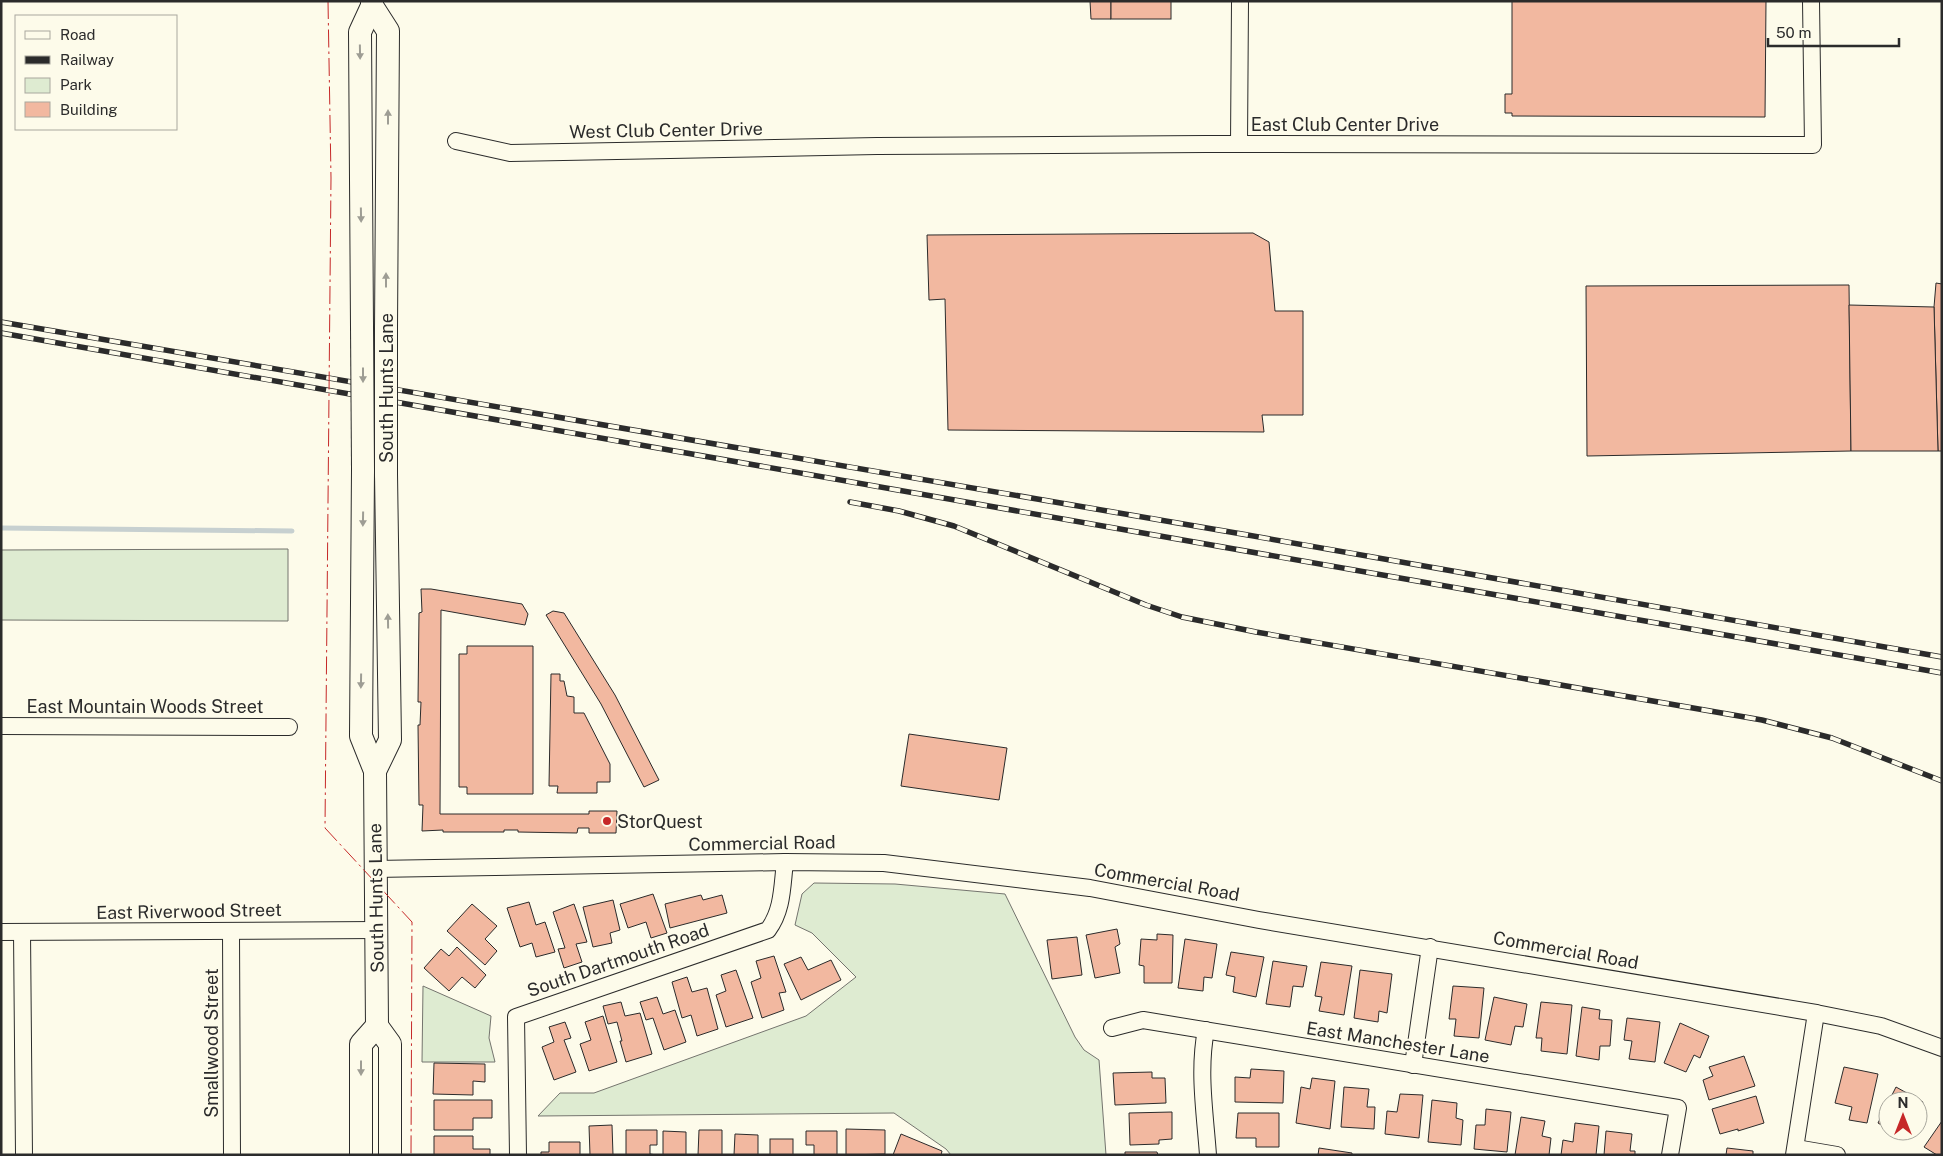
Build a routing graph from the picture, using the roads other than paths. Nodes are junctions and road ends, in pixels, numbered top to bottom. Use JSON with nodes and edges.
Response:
{"nodes":[{"id":1,"x":1240,"y":1,"type":"edge"},
{"id":2,"x":1811,"y":1,"type":"edge"},
{"id":3,"x":372,"y":4,"type":"edge"},
{"id":4,"x":456,"y":142,"type":"dead end"},
{"id":5,"x":1239,"y":144,"type":"junction"},
{"id":6,"x":877,"y":146,"type":"joint"},
{"id":7,"x":1,"y":726,"type":"edge"},
{"id":8,"x":289,"y":727,"type":"dead end"},
{"id":9,"x":374,"y":771,"type":"junction"},
{"id":10,"x":785,"y":862,"type":"junction"},
{"id":11,"x":374,"y":869,"type":"junction"},
{"id":12,"x":377,"y":930,"type":"junction"},
{"id":13,"x":1,"y":932,"type":"edge"},
{"id":14,"x":22,"y":932,"type":"junction"},
{"id":15,"x":231,"y":932,"type":"junction"},
{"id":16,"x":1430,"y":947,"type":"junction"},
{"id":17,"x":1816,"y":1013,"type":"junction"},
{"id":18,"x":377,"y":1026,"type":"junction"},
{"id":19,"x":1112,"y":1028,"type":"dead end"},
{"id":20,"x":1206,"y":1030,"type":"junction"},
{"id":21,"x":1942,"y":1048,"type":"edge"},
{"id":22,"x":1413,"y":1065,"type":"junction"},
{"id":23,"x":1795,"y":1151,"type":"edge"},
{"id":24,"x":24,"y":1155,"type":"edge"},
{"id":25,"x":232,"y":1155,"type":"edge"},
{"id":26,"x":361,"y":1155,"type":"edge"},
{"id":27,"x":390,"y":1155,"type":"edge"},
{"id":28,"x":518,"y":1155,"type":"edge"},
{"id":29,"x":1208,"y":1155,"type":"edge"},
{"id":30,"x":1670,"y":1155,"type":"edge"},
{"id":31,"x":1837,"y":1155,"type":"edge"}],
"edges":[{"from":1,"to":5,"type":"street"},
{"from":2,"to":5,"type":"street","name":"East Club Center Drive"},
{"from":3,"to":9,"type":"main road","name":"South Hunts Lane","one_way":true,"bridge":true},
{"from":9,"to":3,"type":"main road","name":"South Hunts Lane","one_way":true,"bridge":true},
{"from":4,"to":6,"type":"street","name":"West Club Center Drive"},
{"from":5,"to":6,"type":"street","name":"East Club Center Drive"},
{"from":7,"to":8,"type":"street","name":"East Mountain Woods Street"},
{"from":9,"to":11,"type":"main road","name":"South Hunts Lane"},
{"from":10,"to":11,"type":"street","name":"Commercial Road"},
{"from":10,"to":16,"type":"street","name":"Commercial Road"},
{"from":10,"to":28,"type":"street","name":"South Dartmouth Road"},
{"from":11,"to":12,"type":"main road","name":"South Hunts Lane"},
{"from":12,"to":15,"type":"street","name":"East Riverwood Street"},
{"from":12,"to":18,"type":"main road","name":"South Hunts Lane"},
{"from":13,"to":14,"type":"street","name":"East Riverwood Street"},
{"from":14,"to":15,"type":"street","name":"East Riverwood Street"},
{"from":14,"to":24,"type":"street"},
{"from":15,"to":25,"type":"street","name":"Smallwood Street"},
{"from":16,"to":17,"type":"street","name":"Commercial Road"},
{"from":16,"to":22,"type":"street"},
{"from":17,"to":21,"type":"street","name":"Commercial Road"},
{"from":17,"to":23,"type":"street"},
{"from":18,"to":26,"type":"main road","one_way":true},
{"from":18,"to":27,"type":"main road"},
{"from":19,"to":20,"type":"street","name":"East Manchester Lane"},
{"from":20,"to":22,"type":"street","name":"East Manchester Lane"},
{"from":20,"to":29,"type":"street"},
{"from":22,"to":30,"type":"street","name":"East Manchester Lane"},
{"from":23,"to":31,"type":"street"}]}
